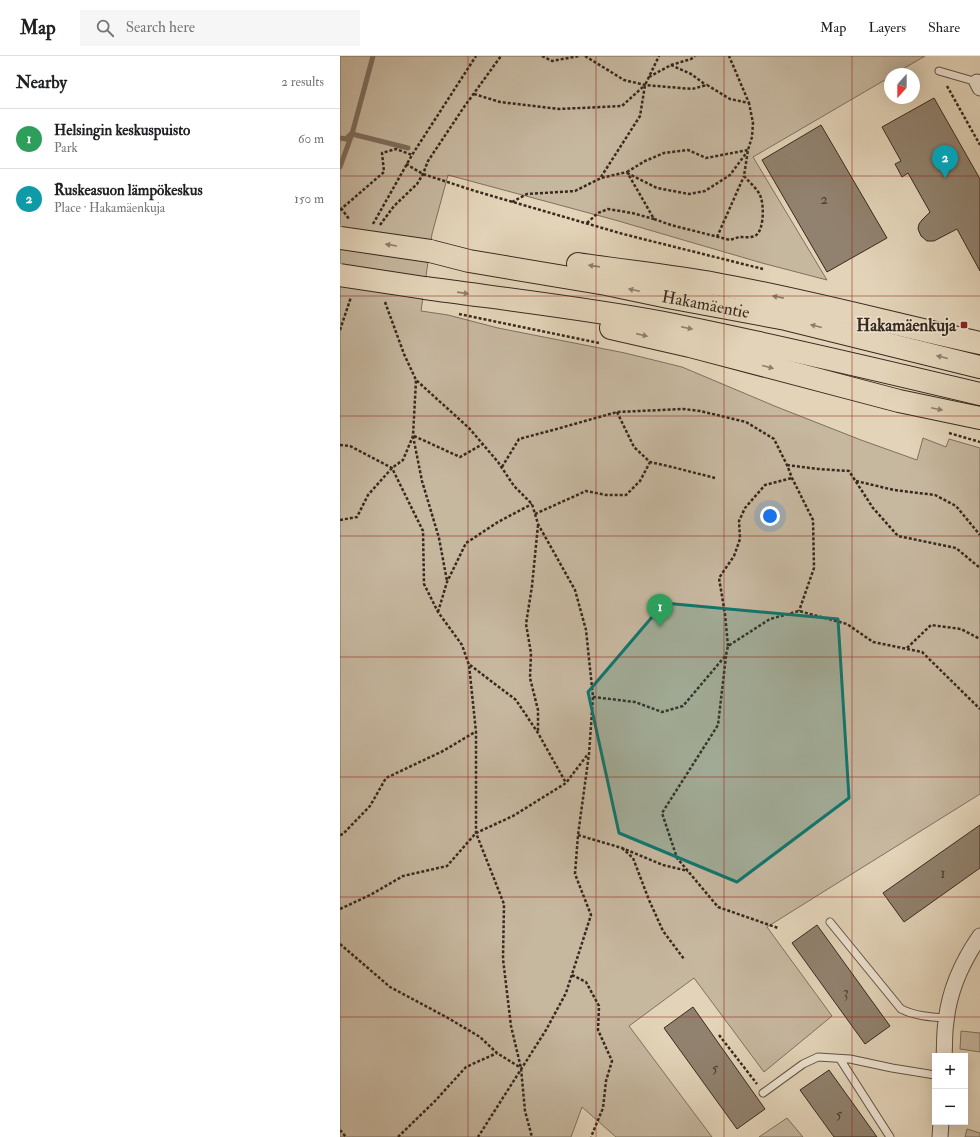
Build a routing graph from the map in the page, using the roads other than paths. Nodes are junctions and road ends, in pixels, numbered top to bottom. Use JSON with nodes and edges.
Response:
{"nodes":[{"id":1,"x":940,"y":71,"type":"road end"},
{"id":2,"x":979,"y":83,"type":"edge"},
{"id":3,"x":340,"y":238,"type":"edge"},
{"id":4,"x":430,"y":251,"type":"junction"},
{"id":5,"x":340,"y":275,"type":"edge"},
{"id":6,"x":524,"y":302,"type":"junction"},
{"id":7,"x":666,"y":310,"type":"junction"},
{"id":8,"x":980,"y":343,"type":"edge"},
{"id":9,"x":980,"y":367,"type":"edge"},
{"id":10,"x":980,"y":394,"type":"edge"},
{"id":11,"x":980,"y":418,"type":"edge"},
{"id":12,"x":830,"y":922,"type":"dead end"},
{"id":13,"x":980,"y":936,"type":"edge"},
{"id":14,"x":946,"y":1018,"type":"junction"},
{"id":15,"x":944,"y":1053,"type":"edge"},
{"id":16,"x":840,"y":1058,"type":"junction"},
{"id":17,"x":932,"y":1075,"type":"edge"},
{"id":18,"x":763,"y":1093,"type":"road end"},
{"id":19,"x":890,"y":1137,"type":"edge"}],
"edges":[{"from":1,"to":2,"type":"lane"},
{"from":4,"to":3,"type":"main road","name":"Hakamäentie","one_way":true,"bridge":true},
{"from":7,"to":4,"type":"main road","name":"Hakamäentie","one_way":true},
{"from":8,"to":4,"type":"main road","name":"Hakamäentie","one_way":true},
{"from":5,"to":6,"type":"main road","name":"Hakamäentie","one_way":true,"bridge":true},
{"from":6,"to":7,"type":"main road","name":"Hakamäentie"},
{"from":6,"to":11,"type":"main road","name":"Hakamäentie","one_way":true},
{"from":9,"to":7,"type":"main road","name":"Hakamäentie","one_way":true},
{"from":7,"to":10,"type":"main road","name":"Hakamäentie","one_way":true},
{"from":12,"to":14,"type":"lane"},
{"from":13,"to":14,"type":"street"},
{"from":14,"to":15,"type":"street"},
{"from":16,"to":17,"type":"lane"},
{"from":16,"to":18,"type":"lane"},
{"from":16,"to":19,"type":"lane"}]}
